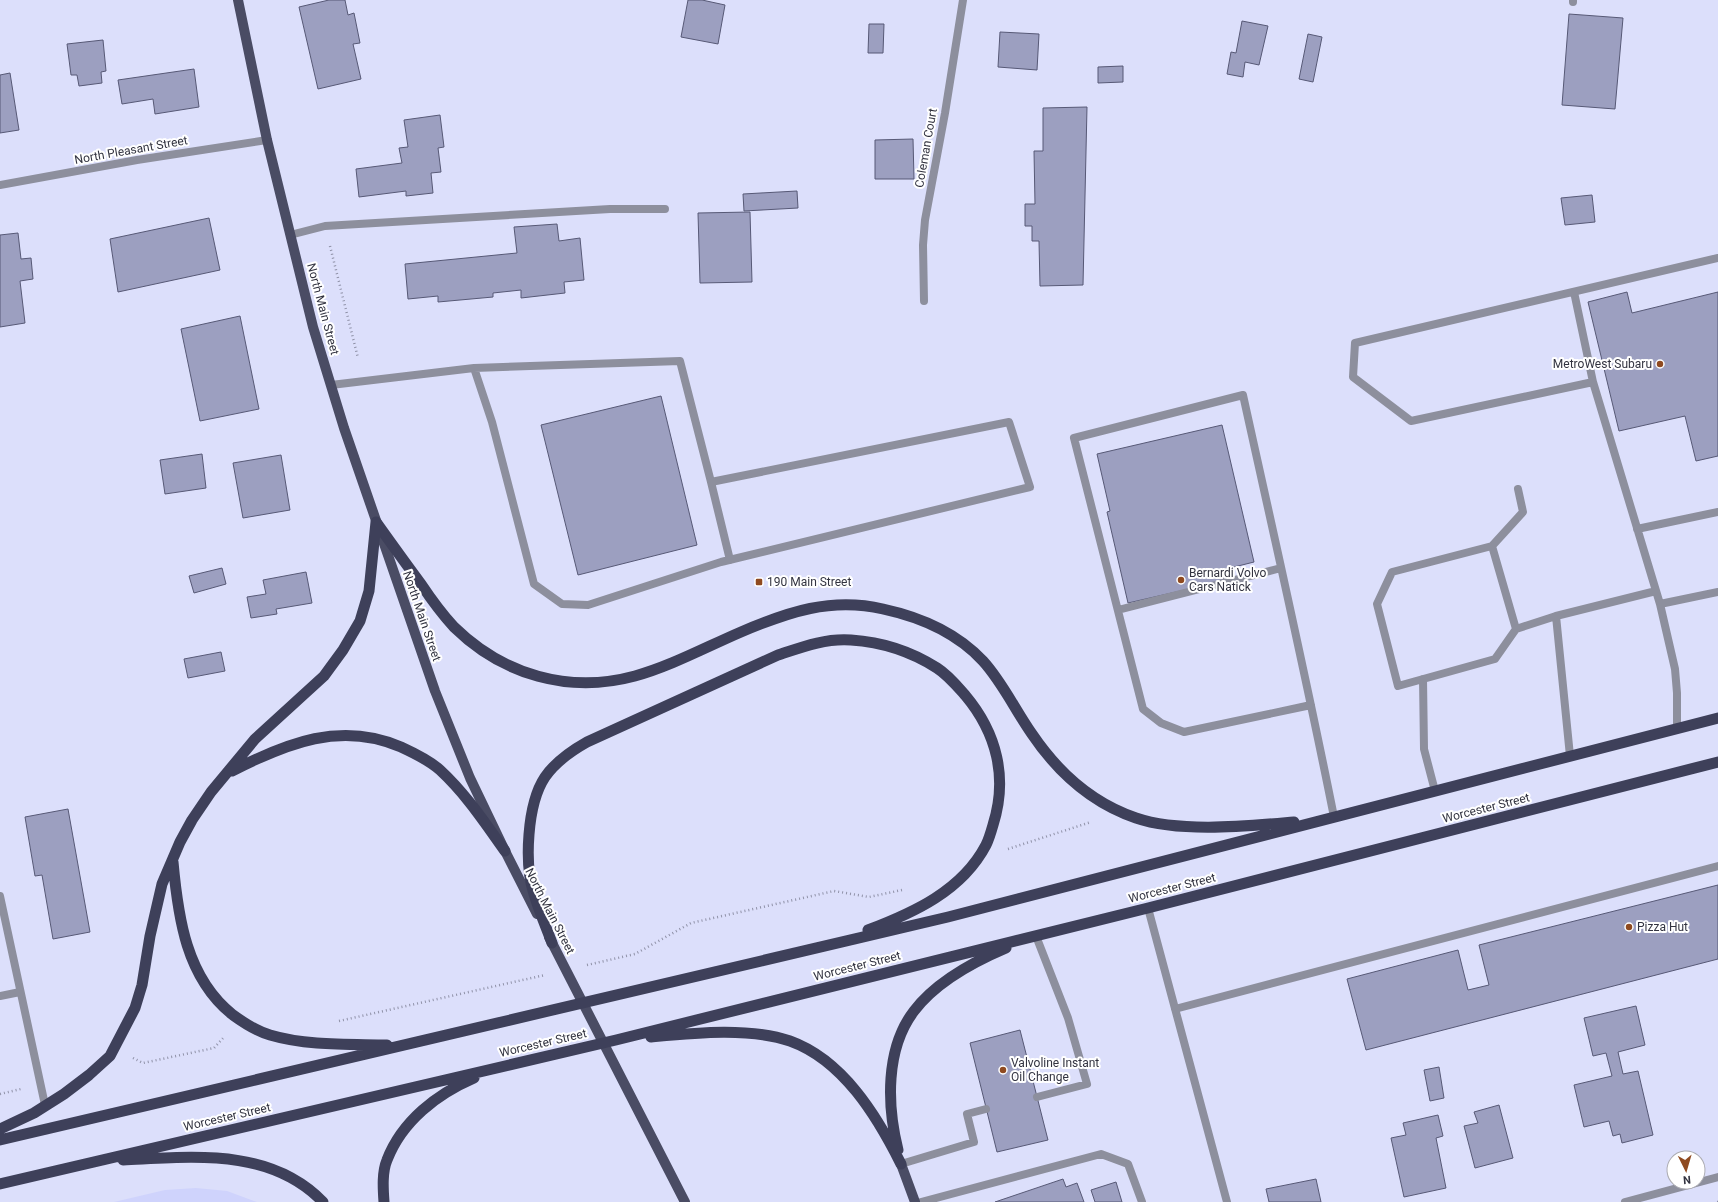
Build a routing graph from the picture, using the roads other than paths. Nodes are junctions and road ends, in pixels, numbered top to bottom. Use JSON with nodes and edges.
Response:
{"nodes":[{"id":1,"x":238,"y":0,"type":"edge"},
{"id":2,"x":963,"y":0,"type":"edge"},
{"id":3,"x":267,"y":140,"type":"junction"},
{"id":4,"x":0,"y":185,"type":"edge"},
{"id":5,"x":665,"y":208,"type":"dead end"},
{"id":6,"x":290,"y":235,"type":"junction"},
{"id":7,"x":1718,"y":258,"type":"edge"},
{"id":8,"x":1574,"y":292,"type":"junction"},
{"id":9,"x":924,"y":301,"type":"dead end"},
{"id":10,"x":474,"y":368,"type":"junction"},
{"id":11,"x":1593,"y":382,"type":"junction"},
{"id":12,"x":331,"y":385,"type":"junction"},
{"id":13,"x":711,"y":482,"type":"junction"},
{"id":14,"x":1518,"y":489,"type":"dead end"},
{"id":15,"x":1718,"y":512,"type":"edge"},
{"id":16,"x":376,"y":522,"type":"junction"},
{"id":17,"x":1637,"y":529,"type":"junction"},
{"id":18,"x":1492,"y":546,"type":"junction"},
{"id":19,"x":730,"y":560,"type":"junction"},
{"id":20,"x":1281,"y":568,"type":"junction"},
{"id":21,"x":1656,"y":591,"type":"junction"},
{"id":22,"x":1718,"y":592,"type":"edge"},
{"id":23,"x":1660,"y":604,"type":"junction"},
{"id":24,"x":1118,"y":610,"type":"junction"},
{"id":25,"x":1556,"y":616,"type":"junction"},
{"id":26,"x":1516,"y":629,"type":"junction"},
{"id":27,"x":1423,"y":679,"type":"junction"},
{"id":28,"x":1311,"y":705,"type":"junction"},
{"id":29,"x":1718,"y":718,"type":"edge"},
{"id":30,"x":1677,"y":729,"type":"junction"},
{"id":31,"x":1570,"y":756,"type":"junction"},
{"id":32,"x":1718,"y":762,"type":"edge"},
{"id":33,"x":228,"y":773,"type":"junction"},
{"id":34,"x":1435,"y":791,"type":"junction"},
{"id":35,"x":1334,"y":817,"type":"junction"},
{"id":36,"x":505,"y":851,"type":"junction"},
{"id":37,"x":173,"y":859,"type":"junction"},
{"id":38,"x":1718,"y":866,"type":"edge"},
{"id":39,"x":0,"y":896,"type":"edge"},
{"id":40,"x":1148,"y":908,"type":"junction"},
{"id":41,"x":1036,"y":936,"type":"junction"},
{"id":42,"x":552,"y":943,"type":"junction"},
{"id":43,"x":826,"y":946,"type":"junction"},
{"id":44,"x":20,"y":992,"type":"junction"},
{"id":45,"x":0,"y":996,"type":"edge"},
{"id":46,"x":1175,"y":1009,"type":"junction"},
{"id":47,"x":616,"y":1040,"type":"junction"},
{"id":48,"x":404,"y":1045,"type":"junction"},
{"id":49,"x":498,"y":1067,"type":"junction"},
{"id":50,"x":1037,"y":1097,"type":"dead end"},
{"id":51,"x":46,"y":1105,"type":"junction"},
{"id":52,"x":986,"y":1109,"type":"dead end"},
{"id":53,"x":0,"y":1129,"type":"edge"},
{"id":54,"x":0,"y":1140,"type":"edge"},
{"id":55,"x":96,"y":1161,"type":"junction"},
{"id":56,"x":901,"y":1164,"type":"junction"},
{"id":57,"x":1718,"y":1177,"type":"edge"},
{"id":58,"x":0,"y":1184,"type":"edge"},
{"id":59,"x":323,"y":1202,"type":"edge"},
{"id":60,"x":384,"y":1202,"type":"edge"},
{"id":61,"x":685,"y":1202,"type":"edge"},
{"id":62,"x":914,"y":1202,"type":"edge"},
{"id":63,"x":920,"y":1202,"type":"edge"},
{"id":64,"x":1142,"y":1202,"type":"edge"},
{"id":65,"x":1227,"y":1202,"type":"edge"},
{"id":66,"x":1624,"y":1202,"type":"edge"}],
"edges":[{"from":1,"to":3,"type":"main road","name":"North Main Street"},
{"from":2,"to":9,"type":"street","name":"Coleman Court"},
{"from":3,"to":4,"type":"street","name":"North Pleasant Street"},
{"from":3,"to":6,"type":"main road","name":"North Main Street"},
{"from":5,"to":6,"type":"street"},
{"from":6,"to":12,"type":"main road","name":"North Main Street"},
{"from":7,"to":8,"type":"street"},
{"from":8,"to":11,"type":"street"},
{"from":8,"to":11,"type":"street"},
{"from":10,"to":12,"type":"street"},
{"from":10,"to":13,"type":"street"},
{"from":10,"to":19,"type":"street"},
{"from":11,"to":17,"type":"street"},
{"from":12,"to":16,"type":"main road","name":"North Main Street"},
{"from":13,"to":19,"type":"street"},
{"from":13,"to":19,"type":"street"},
{"from":14,"to":18,"type":"street"},
{"from":15,"to":17,"type":"street"},
{"from":16,"to":33,"type":"highway"},
{"from":16,"to":35,"type":"highway"},
{"from":16,"to":36,"type":"main road","name":"North Main Street"},
{"from":17,"to":21,"type":"street"},
{"from":18,"to":26,"type":"street"},
{"from":18,"to":27,"type":"street"},
{"from":20,"to":24,"type":"street"},
{"from":20,"to":24,"type":"street"},
{"from":20,"to":28,"type":"street"},
{"from":21,"to":23,"type":"street"},
{"from":21,"to":25,"type":"street"},
{"from":22,"to":23,"type":"street"},
{"from":23,"to":30,"type":"street"},
{"from":24,"to":28,"type":"street"},
{"from":25,"to":26,"type":"street"},
{"from":25,"to":31,"type":"street"},
{"from":26,"to":27,"type":"street"},
{"from":27,"to":34,"type":"street"},
{"from":28,"to":35,"type":"street"},
{"from":29,"to":30,"type":"highway"},
{"from":30,"to":31,"type":"highway"},
{"from":31,"to":34,"type":"highway"},
{"from":32,"to":40,"type":"highway","name":"Worcester Street"},
{"from":33,"to":36,"type":"highway"},
{"from":33,"to":37,"type":"highway"},
{"from":34,"to":35,"type":"highway"},
{"from":35,"to":43,"type":"highway"},
{"from":36,"to":42,"type":"main road","name":"North Main Street"},
{"from":37,"to":48,"type":"highway"},
{"from":37,"to":51,"type":"highway"},
{"from":38,"to":46,"type":"street"},
{"from":39,"to":44,"type":"street"},
{"from":40,"to":41,"type":"highway","name":"Worcester Street"},
{"from":40,"to":46,"type":"street"},
{"from":41,"to":47,"type":"highway","name":"Worcester Street"},
{"from":41,"to":50,"type":"street"},
{"from":41,"to":56,"type":"highway"},
{"from":42,"to":43,"type":"highway"},
{"from":42,"to":61,"type":"main road","name":"North Main Street"},
{"from":43,"to":48,"type":"highway"},
{"from":44,"to":45,"type":"street"},
{"from":44,"to":51,"type":"street"},
{"from":46,"to":65,"type":"street"},
{"from":47,"to":49,"type":"highway","name":"Worcester Street"},
{"from":47,"to":56,"type":"highway"},
{"from":48,"to":54,"type":"highway"},
{"from":49,"to":55,"type":"highway","name":"Worcester Street"},
{"from":49,"to":60,"type":"highway"},
{"from":51,"to":53,"type":"highway"},
{"from":52,"to":56,"type":"street"},
{"from":55,"to":58,"type":"highway","name":"Worcester Street"},
{"from":55,"to":59,"type":"highway"},
{"from":56,"to":62,"type":"main road"},
{"from":57,"to":66,"type":"street"},
{"from":63,"to":64,"type":"street"}]}
